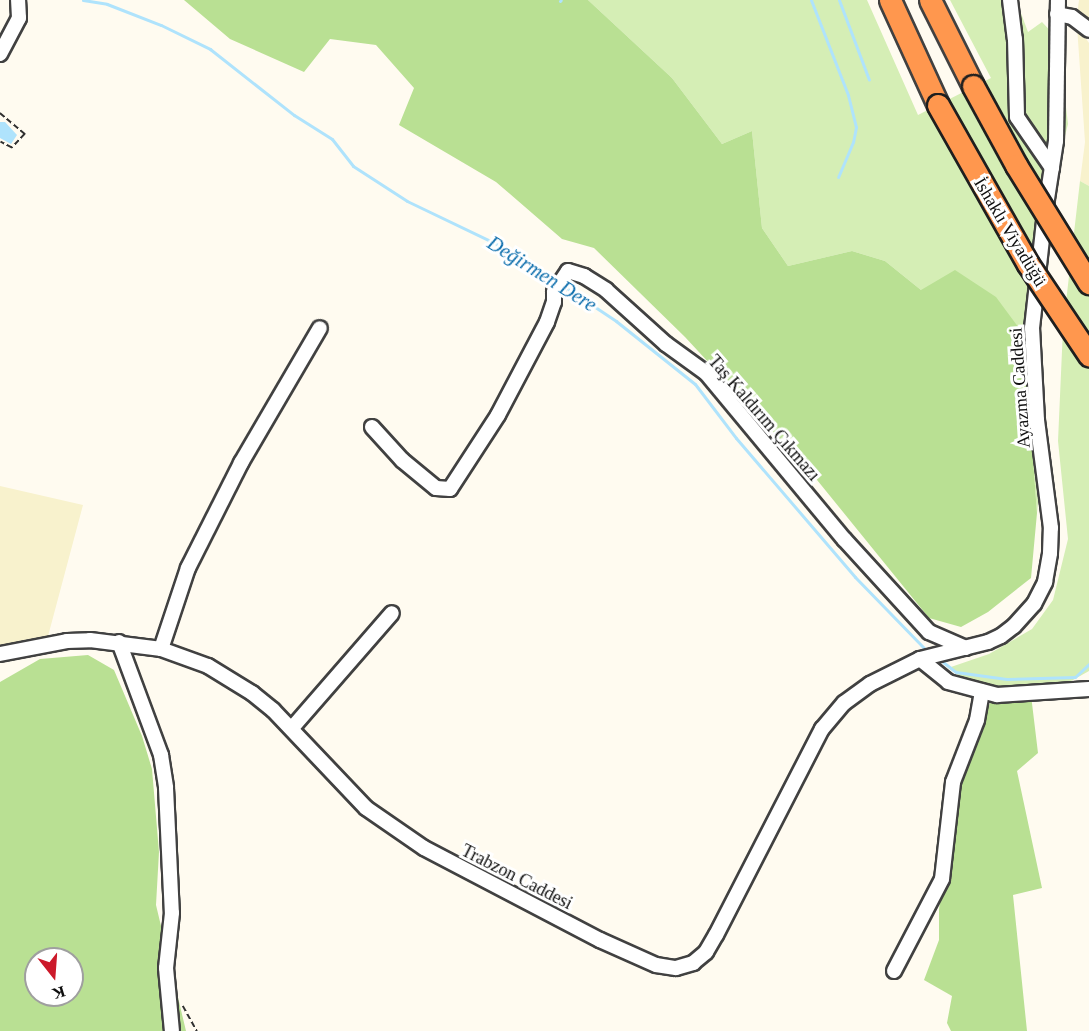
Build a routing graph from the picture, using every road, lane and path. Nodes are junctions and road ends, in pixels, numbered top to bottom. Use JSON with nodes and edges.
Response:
{"nodes":[{"id":1,"x":18,"y":0,"type":"edge"},
{"id":2,"x":890,"y":0,"type":"edge"},
{"id":3,"x":930,"y":0,"type":"edge"},
{"id":4,"x":1010,"y":0,"type":"edge"},
{"id":5,"x":1058,"y":7,"type":"edge"},
{"id":6,"x":1088,"y":30,"type":"edge"},
{"id":7,"x":0,"y":54,"type":"edge"},
{"id":8,"x":0,"y":113,"type":"edge"},
{"id":9,"x":0,"y":142,"type":"edge"},
{"id":10,"x":1052,"y":168,"type":"junction"},
{"id":11,"x":1089,"y":283,"type":"edge"},
{"id":12,"x":320,"y":328,"type":"dead end"},
{"id":13,"x":1089,"y":355,"type":"edge"},
{"id":14,"x":372,"y":427,"type":"dead end"},
{"id":15,"x":392,"y":613,"type":"dead end"},
{"id":16,"x":119,"y":642,"type":"junction"},
{"id":17,"x":966,"y":648,"type":"junction"},
{"id":18,"x":161,"y":649,"type":"junction"},
{"id":19,"x":0,"y":654,"type":"edge"},
{"id":20,"x":920,"y":659,"type":"junction"},
{"id":21,"x":1089,"y":689,"type":"edge"},
{"id":22,"x":982,"y":691,"type":"junction"},
{"id":23,"x":292,"y":728,"type":"junction"},
{"id":24,"x":894,"y":971,"type":"dead end"},
{"id":25,"x":172,"y":1031,"type":"edge"}],
"edges":[{"from":1,"to":7,"type":"street"},
{"from":2,"to":13,"type":"highway","name":"İshaklı Viyadüğü","bridge":true},
{"from":3,"to":11,"type":"highway","bridge":true},
{"from":4,"to":10,"type":"street"},
{"from":5,"to":6,"type":"street"},
{"from":5,"to":10,"type":"street","name":"Ayazma Caddesi"},
{"from":8,"to":9,"type":"path"},
{"from":10,"to":17,"type":"street","name":"Ayazma Caddesi"},
{"from":12,"to":18,"type":"street"},
{"from":14,"to":17,"type":"street","name":"Taş Kaldırım Çıkmazı"},
{"from":15,"to":23,"type":"street"},
{"from":16,"to":18,"type":"street","name":"Trabzon Caddesi"},
{"from":16,"to":19,"type":"street","name":"Trabzon Caddesi"},
{"from":16,"to":25,"type":"street"},
{"from":17,"to":20,"type":"street","name":"Ayazma Caddesi"},
{"from":18,"to":23,"type":"street","name":"Trabzon Caddesi"},
{"from":20,"to":22,"type":"street"},
{"from":20,"to":23,"type":"street","name":"Trabzon Caddesi"},
{"from":21,"to":22,"type":"street"},
{"from":22,"to":24,"type":"street"}]}
